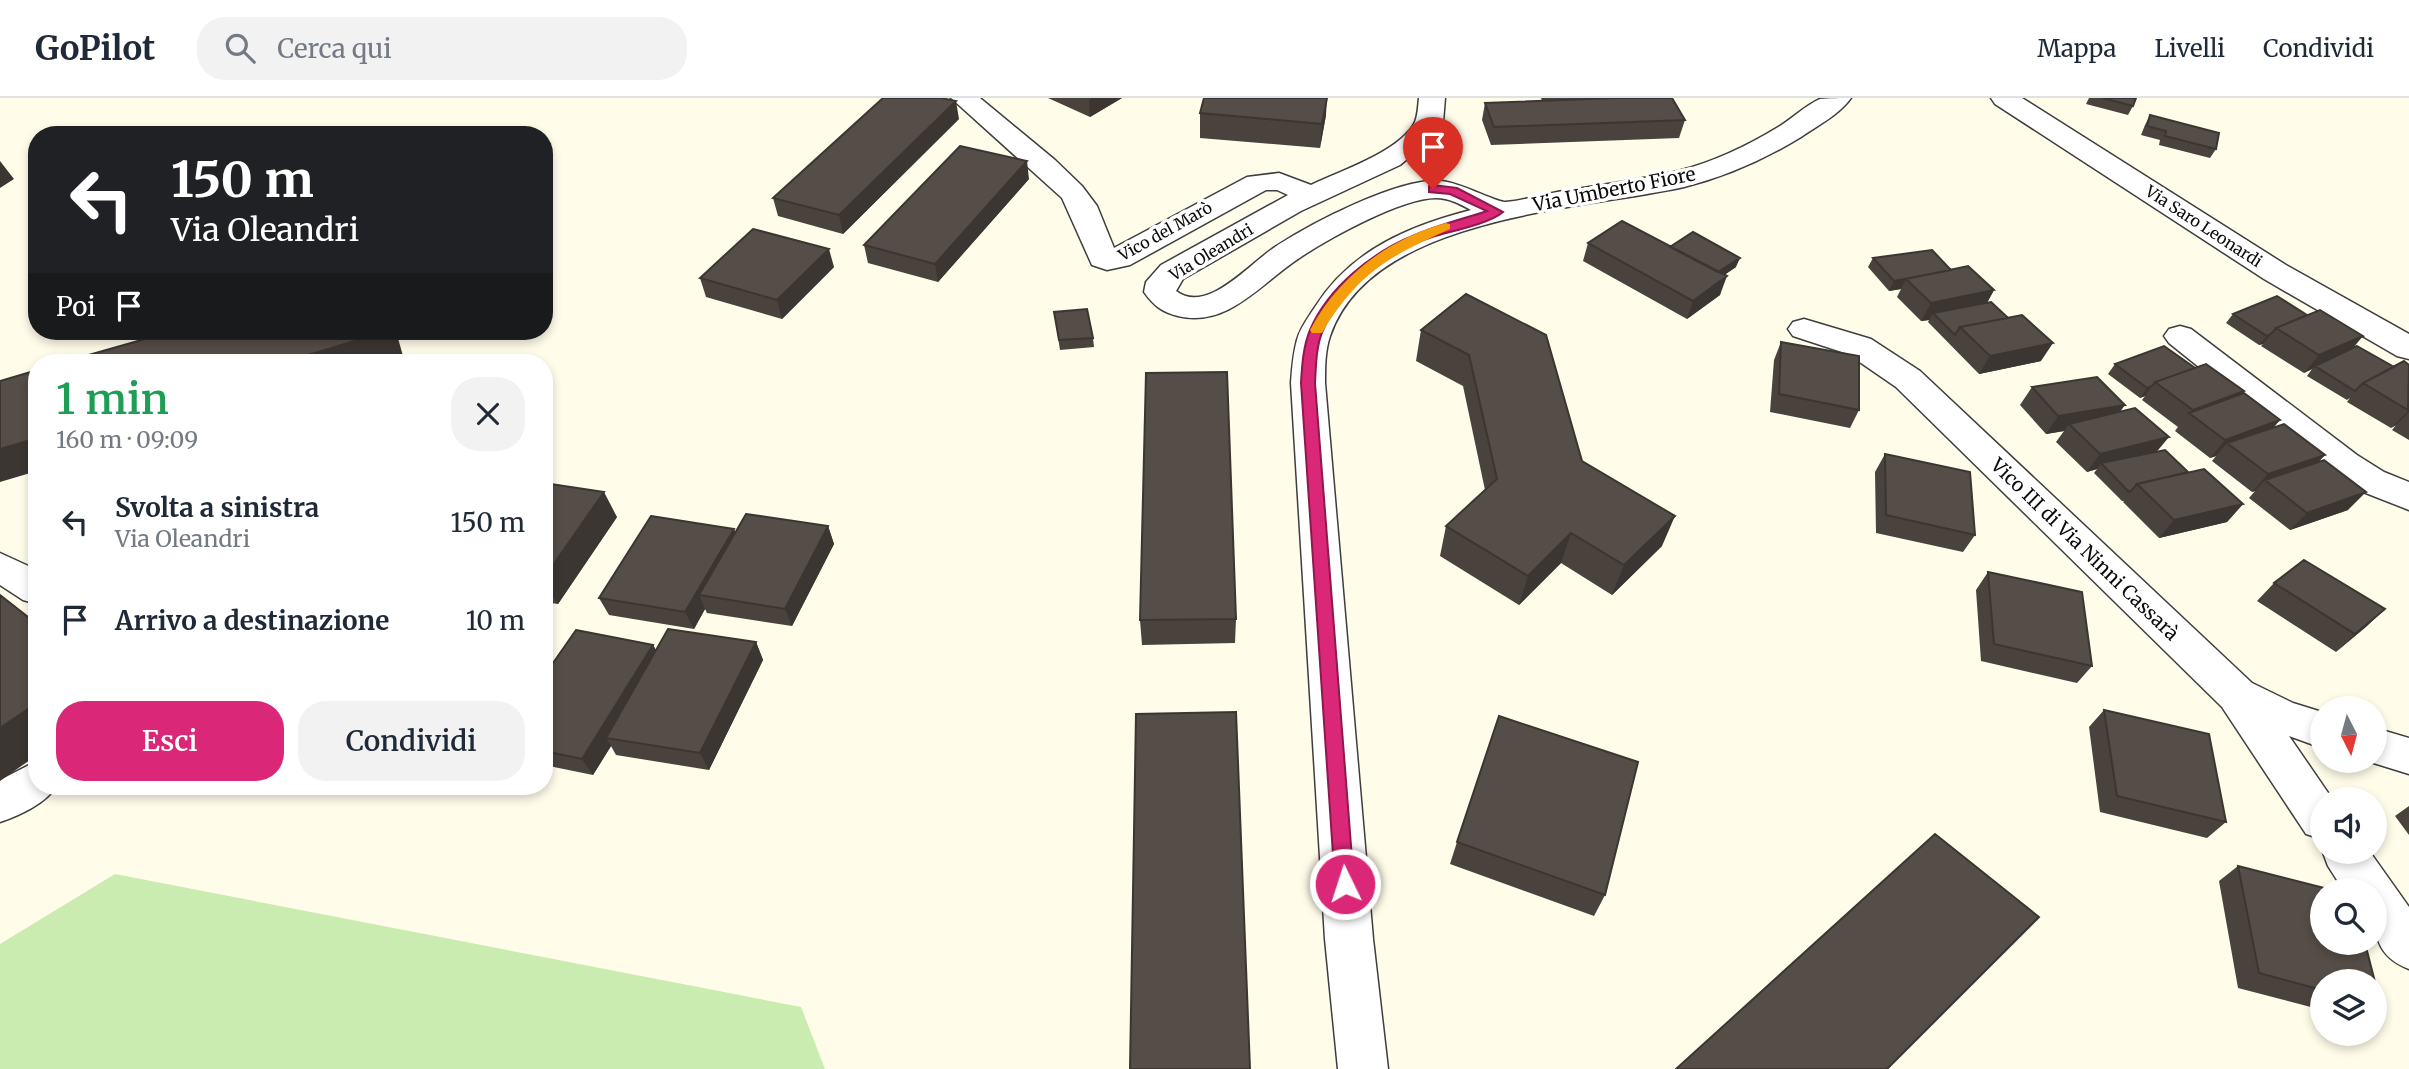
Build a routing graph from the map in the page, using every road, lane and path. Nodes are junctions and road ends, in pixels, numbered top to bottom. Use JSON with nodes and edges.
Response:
{"nodes":[{"id":1,"x":964,"y":98,"type":"edge"},
{"id":2,"x":1432,"y":98,"type":"edge"},
{"id":3,"x":1838,"y":98,"type":"edge"},
{"id":4,"x":2004,"y":98,"type":"edge"},
{"id":5,"x":1311,"y":196,"type":"junction"},
{"id":6,"x":1497,"y":212,"type":"junction"},
{"id":7,"x":1804,"y":329,"type":"dead end"},
{"id":8,"x":2180,"y":336,"type":"dead end"},
{"id":9,"x":2409,"y":348,"type":"edge"},
{"id":10,"x":2409,"y":497,"type":"edge"},
{"id":11,"x":0,"y":567,"type":"edge"},
{"id":12,"x":28,"y":584,"type":"edge"},
{"id":13,"x":2237,"y":695,"type":"junction"},
{"id":14,"x":2310,"y":726,"type":"edge"},
{"id":15,"x":2387,"y":749,"type":"edge"},
{"id":16,"x":2409,"y":755,"type":"edge"},
{"id":17,"x":28,"y":786,"type":"edge"},
{"id":18,"x":2310,"y":802,"type":"edge"},
{"id":19,"x":0,"y":803,"type":"edge"},
{"id":20,"x":2387,"y":915,"type":"edge"},
{"id":21,"x":2409,"y":947,"type":"edge"},
{"id":22,"x":1363,"y":1069,"type":"edge"}],
"edges":[{"from":1,"to":5,"type":"street","name":"Vico del Marò"},
{"from":2,"to":5,"type":"street","name":"Via Oleandri"},
{"from":3,"to":6,"type":"street","name":"Via Umberto Fiore"},
{"from":4,"to":9,"type":"street","name":"Via Saro Leonardi"},
{"from":5,"to":6,"type":"street","name":"Via Oleandri"},
{"from":6,"to":22,"type":"street","name":"Via Umberto Fiore"},
{"from":7,"to":13,"type":"street","name":"Vico III di Via Ninni Cassarà"},
{"from":8,"to":10,"type":"street"},
{"from":11,"to":12,"type":"street"},
{"from":13,"to":14,"type":"street"},
{"from":13,"to":18,"type":"street","name":"Vico III di Via Ninni Cassarà"},
{"from":15,"to":16,"type":"street"},
{"from":17,"to":19,"type":"street"},
{"from":20,"to":21,"type":"street"}]}
